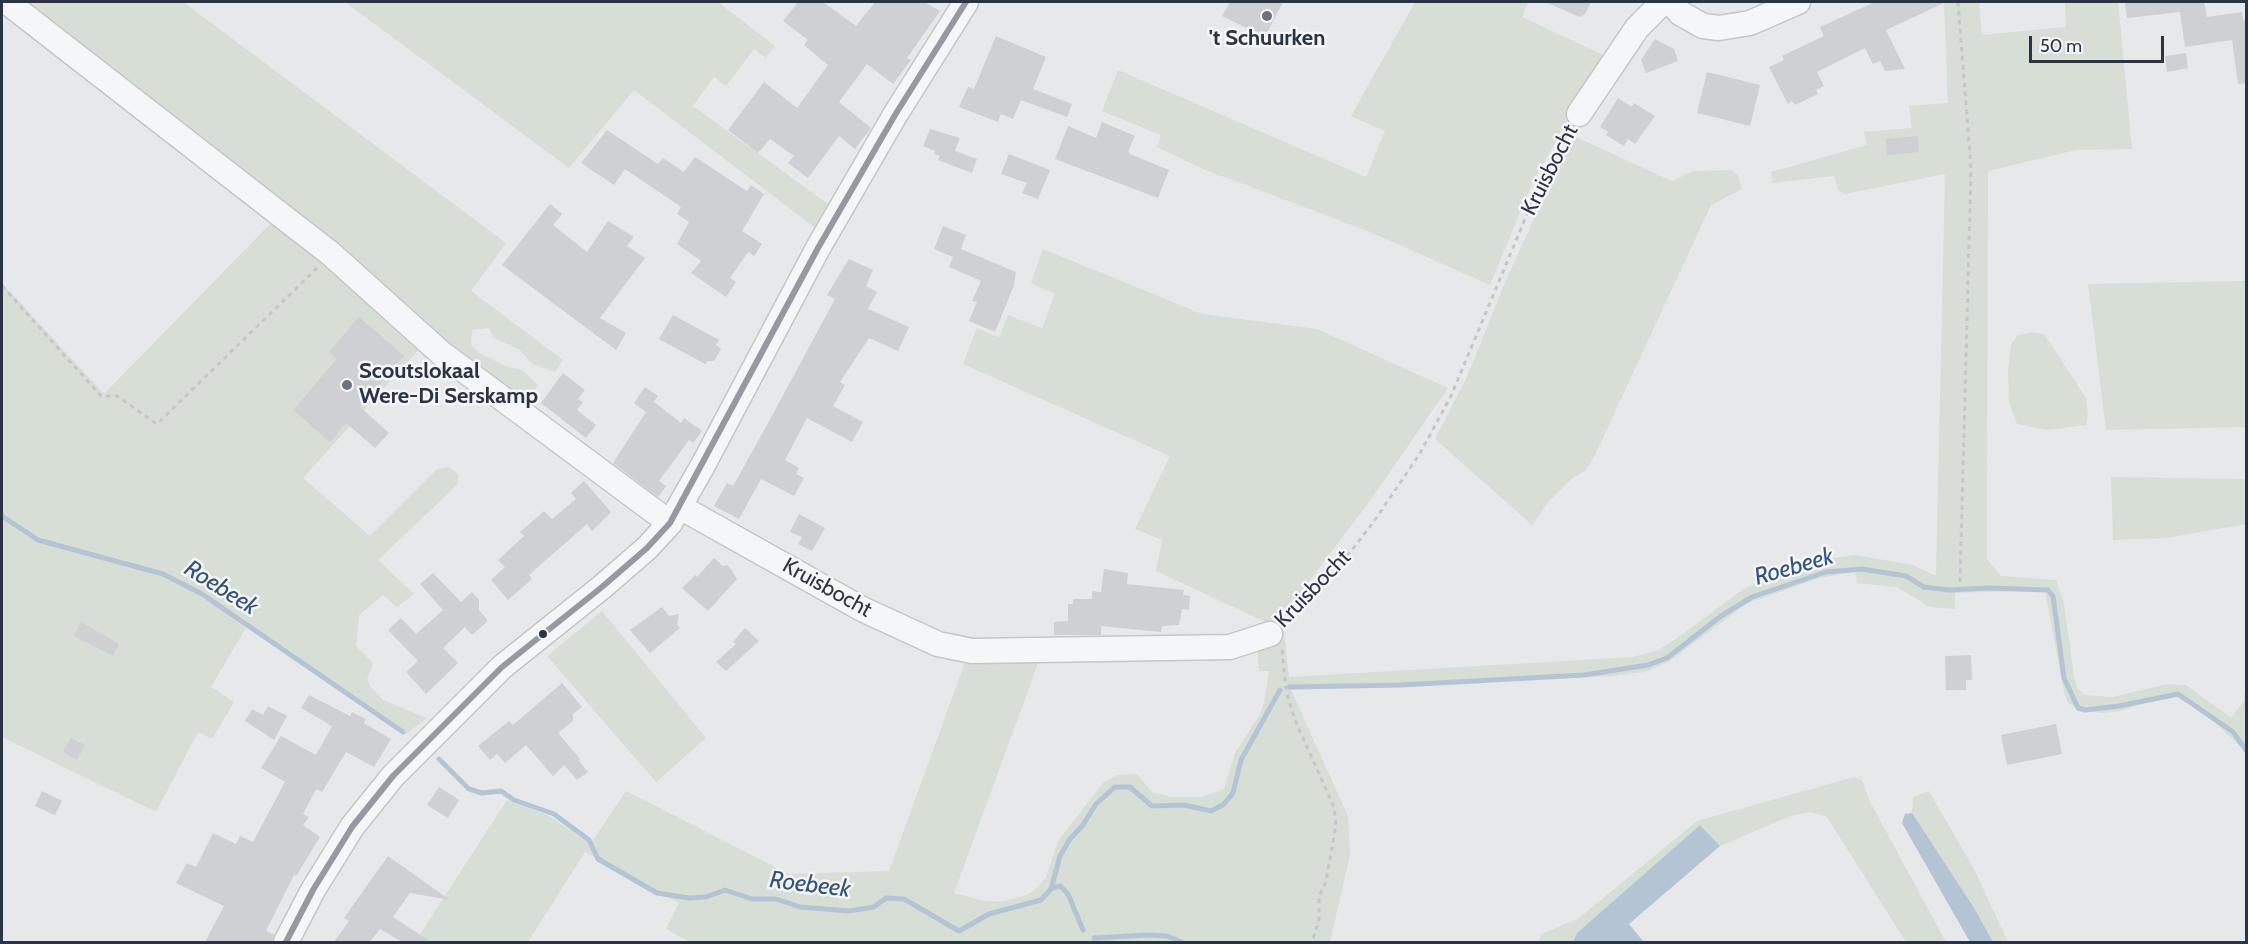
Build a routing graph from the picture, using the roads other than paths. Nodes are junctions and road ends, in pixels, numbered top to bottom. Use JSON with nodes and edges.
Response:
{"nodes":[{"id":1,"x":7,"y":2,"type":"edge"},
{"id":2,"x":966,"y":2,"type":"edge"},
{"id":3,"x":1662,"y":2,"type":"edge"},
{"id":4,"x":1671,"y":2,"type":"edge"},
{"id":5,"x":1798,"y":2,"type":"edge"},
{"id":6,"x":1579,"y":114,"type":"road end"},
{"id":7,"x":675,"y":515,"type":"junction"},
{"id":8,"x":1274,"y":631,"type":"road end"},
{"id":9,"x":286,"y":942,"type":"edge"}],
"edges":[{"from":1,"to":7,"type":"street","name":"Kruisbocht"},
{"from":2,"to":7,"type":"street"},
{"from":3,"to":6,"type":"street","name":"Kruisbocht"},
{"from":4,"to":5,"type":"street"},
{"from":7,"to":8,"type":"street","name":"Kruisbocht"},
{"from":7,"to":9,"type":"street"}]}
